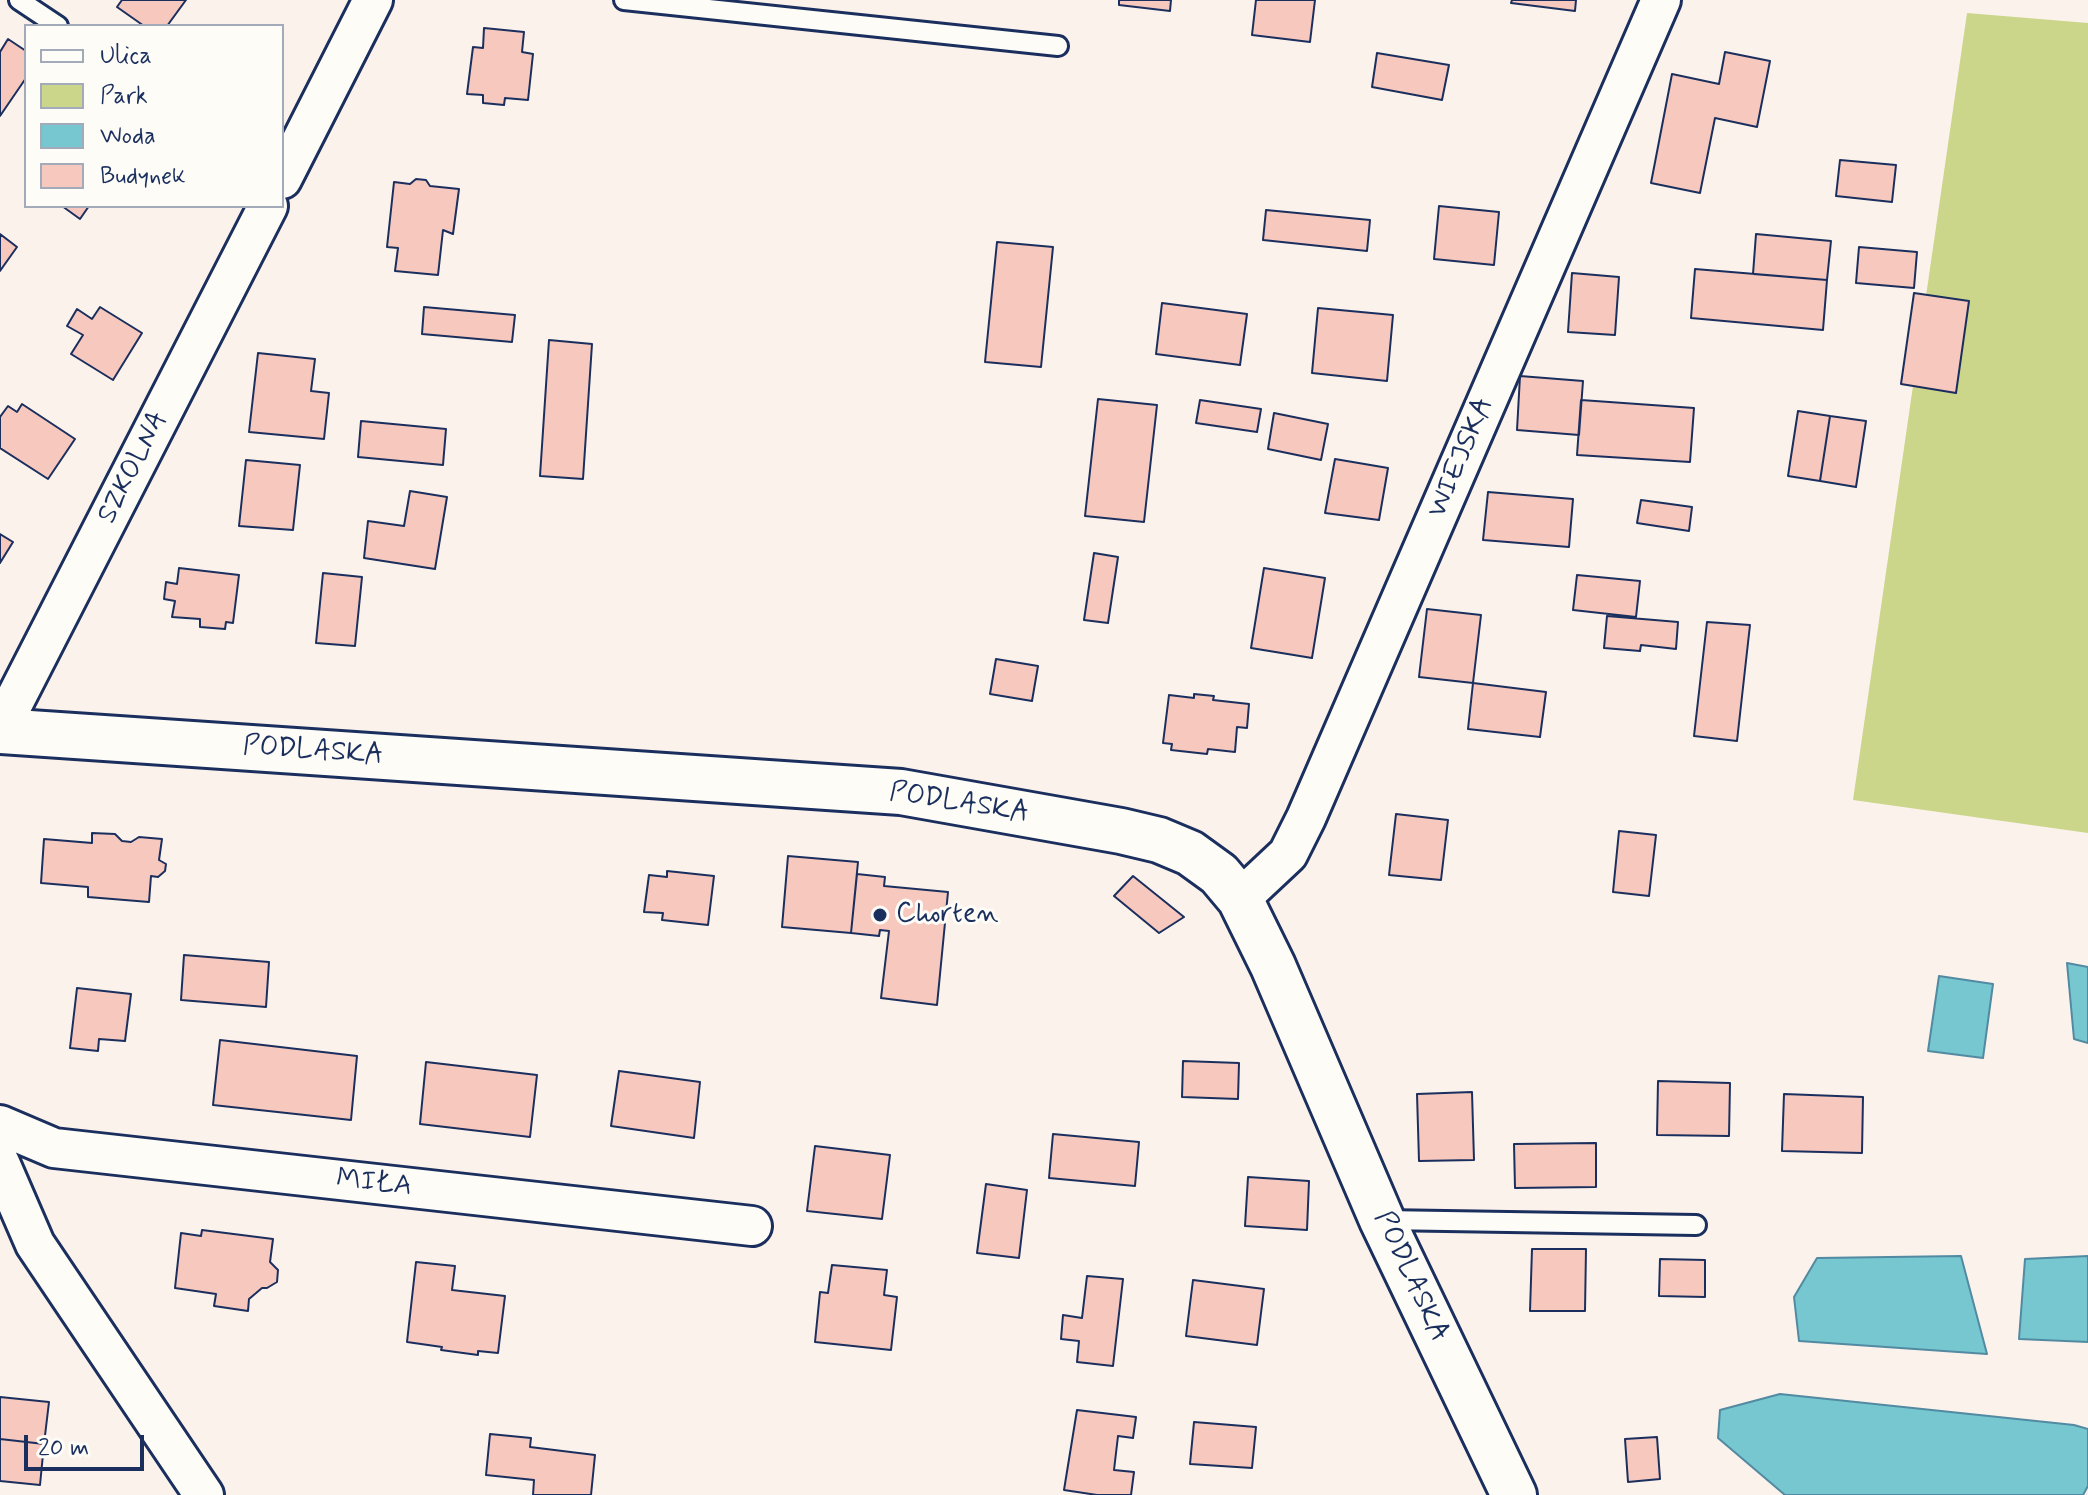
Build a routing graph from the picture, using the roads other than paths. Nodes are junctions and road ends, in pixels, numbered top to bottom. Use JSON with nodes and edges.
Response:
{"nodes":[{"id":1,"x":19,"y":0,"type":"edge"},
{"id":2,"x":373,"y":0,"type":"edge"},
{"id":3,"x":624,"y":0,"type":"edge"},
{"id":4,"x":1661,"y":0,"type":"edge"},
{"id":5,"x":55,"y":24,"type":"edge"},
{"id":6,"x":1058,"y":46,"type":"dead end"},
{"id":7,"x":284,"y":174,"type":"edge"},
{"id":8,"x":267,"y":208,"type":"edge"},
{"id":9,"x":0,"y":730,"type":"edge"},
{"id":10,"x":1240,"y":899,"type":"junction"},
{"id":11,"x":0,"y":1125,"type":"edge"},
{"id":12,"x":0,"y":1163,"type":"edge"},
{"id":13,"x":1382,"y":1220,"type":"junction"},
{"id":14,"x":1696,"y":1225,"type":"dead end"},
{"id":15,"x":752,"y":1226,"type":"dead end"},
{"id":16,"x":204,"y":1495,"type":"edge"},
{"id":17,"x":1514,"y":1495,"type":"edge"}],
"edges":[{"from":1,"to":5,"type":"lane"},
{"from":2,"to":7,"type":"street","name":"SZKOLNA"},
{"from":3,"to":6,"type":"lane"},
{"from":4,"to":10,"type":"street","name":"WIEJSKA"},
{"from":8,"to":9,"type":"street","name":"SZKOLNA"},
{"from":9,"to":10,"type":"street","name":"PODLASKA"},
{"from":10,"to":13,"type":"street","name":"PODLASKA"},
{"from":11,"to":15,"type":"street","name":"MIŁA"},
{"from":12,"to":16,"type":"street"},
{"from":13,"to":14,"type":"lane"},
{"from":13,"to":17,"type":"street","name":"PODLASKA"}]}
